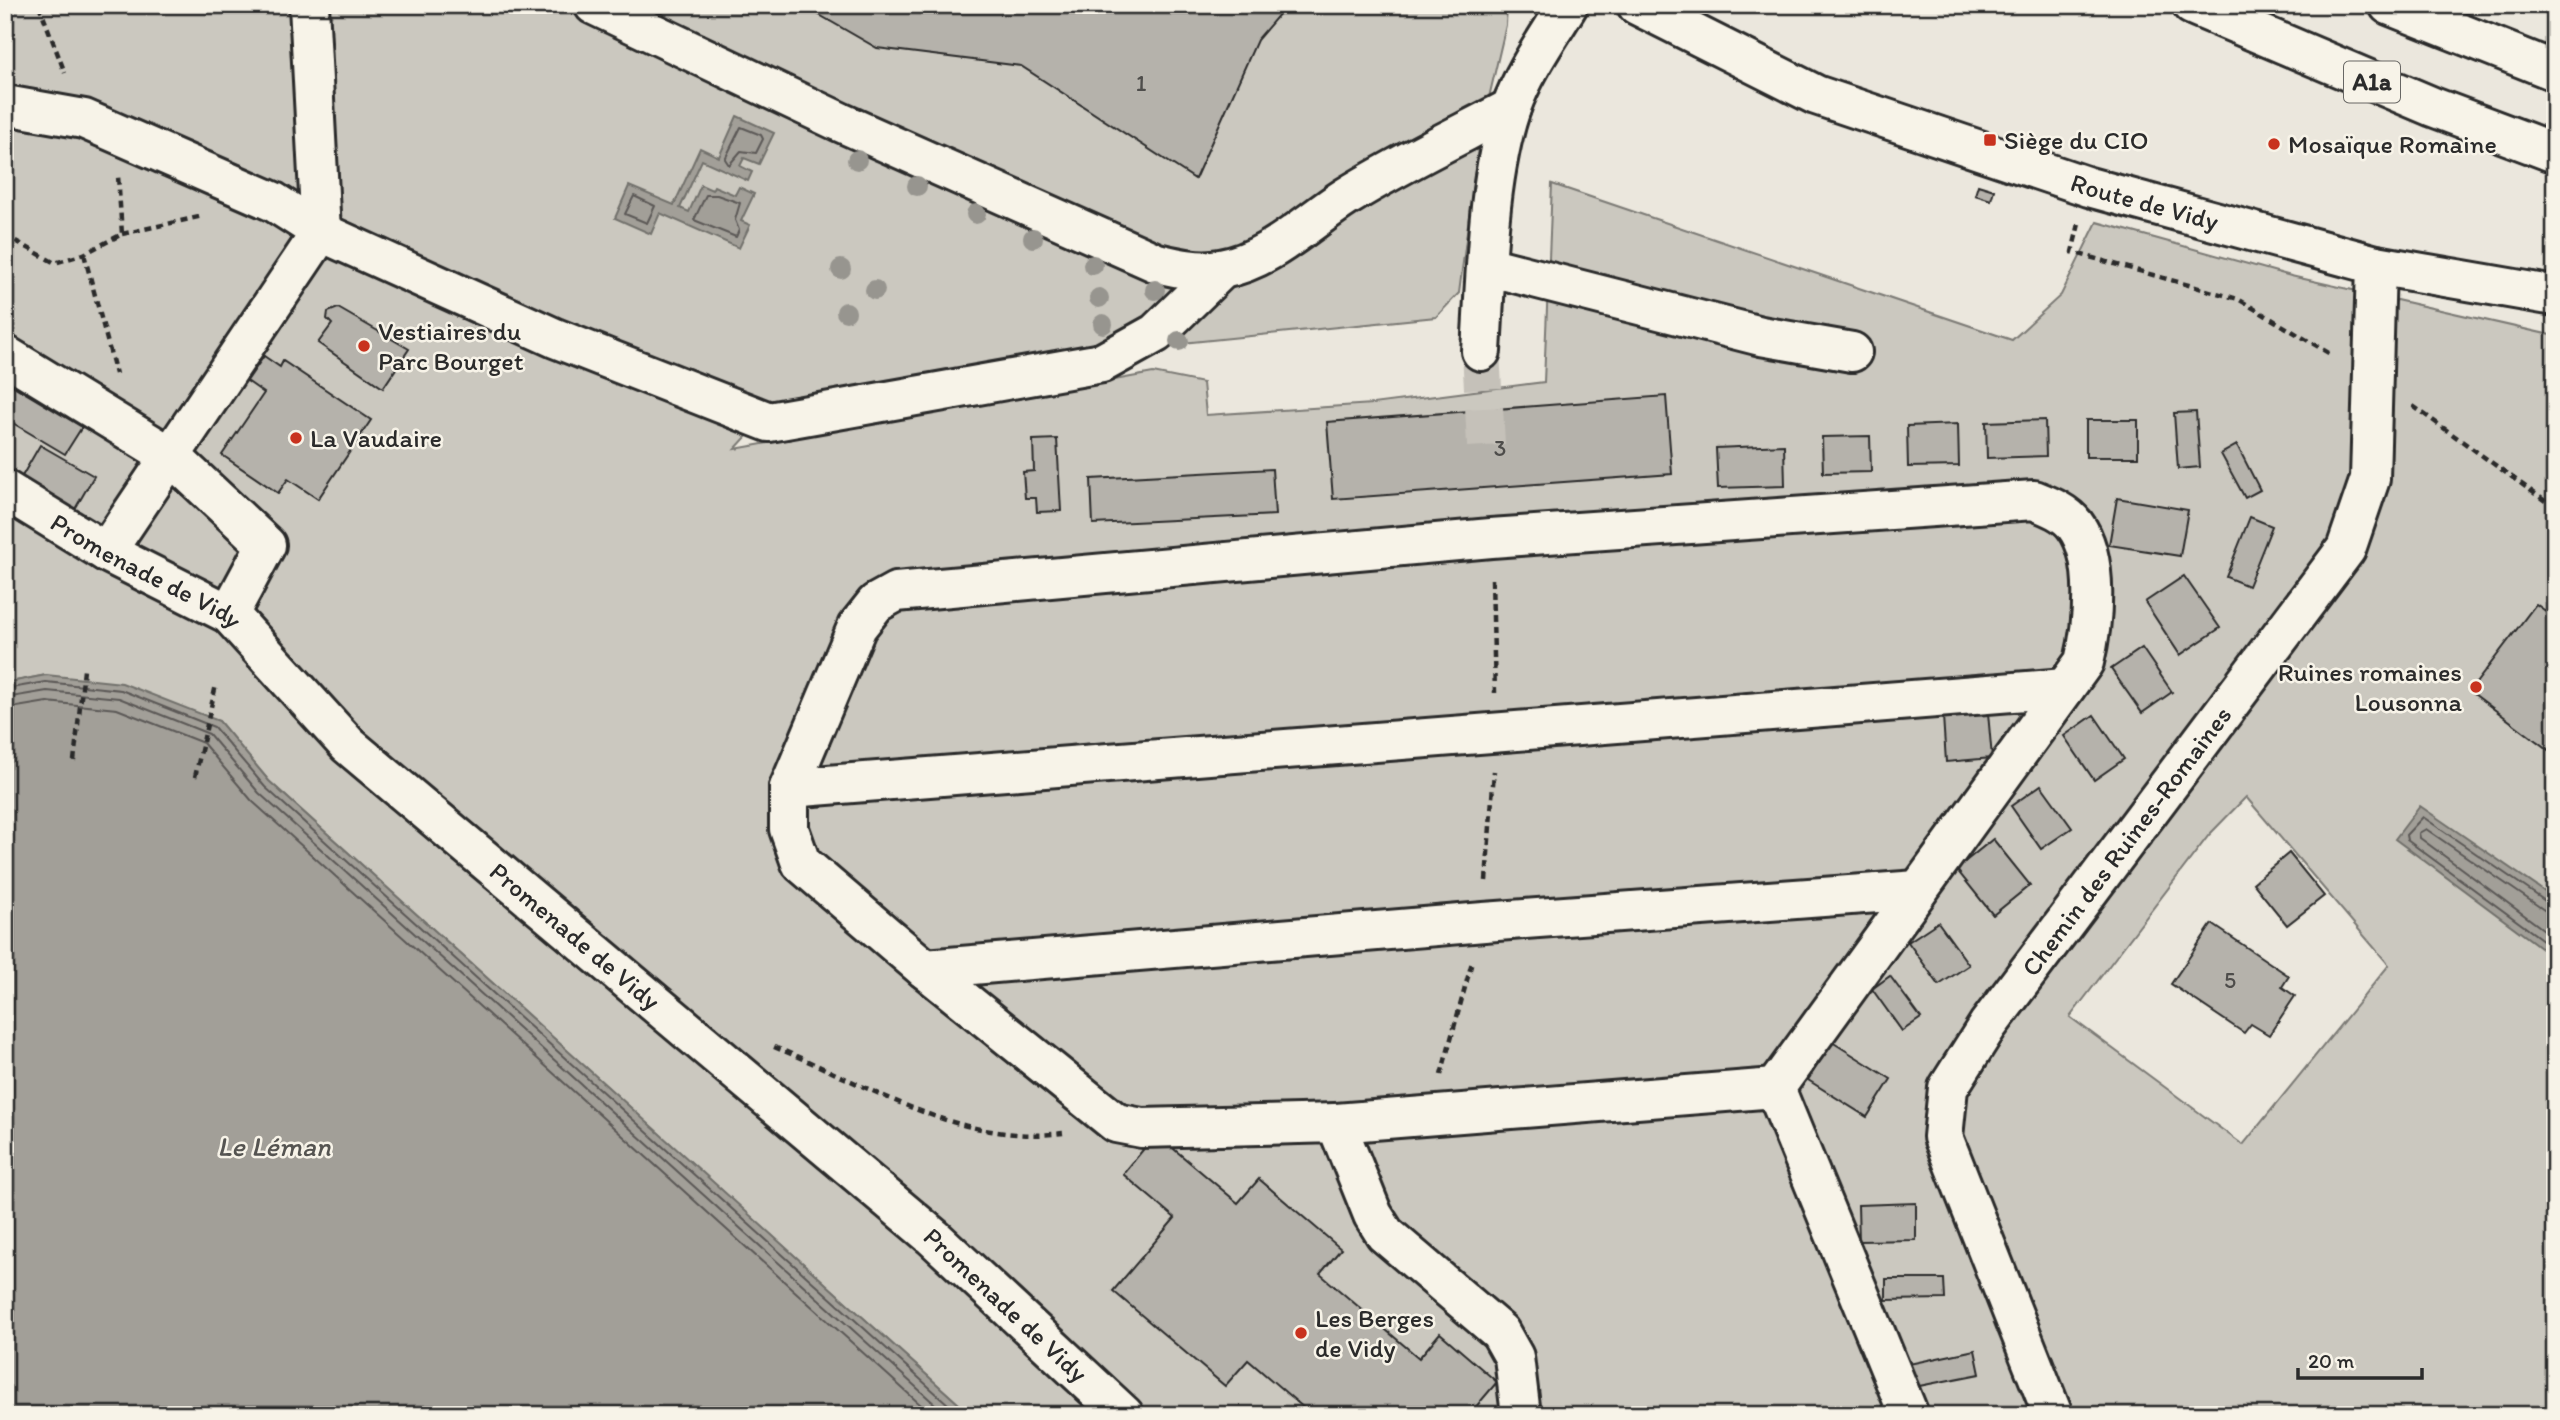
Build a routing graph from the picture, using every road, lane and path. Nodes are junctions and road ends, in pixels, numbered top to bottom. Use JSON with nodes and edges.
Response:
{"nodes":[{"id":1,"x":309,"y":5,"type":"edge"},
{"id":2,"x":594,"y":5,"type":"edge"},
{"id":3,"x":1568,"y":5,"type":"edge"},
{"id":4,"x":1637,"y":5,"type":"edge"},
{"id":5,"x":2192,"y":5,"type":"edge"},
{"id":6,"x":2389,"y":5,"type":"edge"},
{"id":7,"x":2555,"y":71,"type":"edge"},
{"id":8,"x":5,"y":105,"type":"edge"},
{"id":9,"x":1511,"y":108,"type":"junction"},
{"id":10,"x":2555,"y":153,"type":"edge"},
{"id":11,"x":2089,"y":187,"type":"junction"},
{"id":12,"x":211,"y":215,"type":"dead end"},
{"id":13,"x":321,"y":232,"type":"junction"},
{"id":14,"x":122,"y":233,"type":"dead end"},
{"id":15,"x":84,"y":254,"type":"dead end"},
{"id":16,"x":2376,"y":265,"type":"junction"},
{"id":17,"x":1487,"y":266,"type":"junction"},
{"id":18,"x":1222,"y":269,"type":"junction"},
{"id":19,"x":2555,"y":296,"type":"edge"},
{"id":20,"x":1481,"y":351,"type":"tunnel mouth"},
{"id":21,"x":1852,"y":352,"type":"dead end"},
{"id":22,"x":5,"y":355,"type":"edge"},
{"id":23,"x":2373,"y":379,"type":"junction"},
{"id":24,"x":130,"y":429,"type":"junction"},
{"id":25,"x":172,"y":457,"type":"junction"},
{"id":26,"x":5,"y":490,"type":"edge"},
{"id":27,"x":2555,"y":508,"type":"edge"},
{"id":28,"x":1491,"y":538,"type":"junction"},
{"id":29,"x":106,"y":552,"type":"junction"},
{"id":30,"x":229,"y":614,"type":"junction"},
{"id":31,"x":85,"y":670,"type":"dead end"},
{"id":32,"x":216,"y":685,"type":"dead end"},
{"id":33,"x":2065,"y":688,"type":"junction"},
{"id":34,"x":1496,"y":735,"type":"junction"},
{"id":35,"x":74,"y":761,"type":"dead end"},
{"id":36,"x":195,"y":777,"type":"dead end"},
{"id":37,"x":789,"y":788,"type":"junction"},
{"id":38,"x":1918,"y":890,"type":"junction"},
{"id":39,"x":1483,"y":922,"type":"junction"},
{"id":40,"x":925,"y":969,"type":"junction"},
{"id":41,"x":711,"y":1051,"type":"junction"},
{"id":42,"x":1775,"y":1087,"type":"junction"},
{"id":43,"x":1106,"y":1116,"type":"junction"},
{"id":44,"x":1429,"y":1116,"type":"junction"},
{"id":45,"x":1336,"y":1123,"type":"junction"},
{"id":46,"x":1223,"y":1406,"type":"dead end"},
{"id":47,"x":1124,"y":1415,"type":"edge"},
{"id":48,"x":1216,"y":1415,"type":"edge"},
{"id":49,"x":1521,"y":1415,"type":"edge"},
{"id":50,"x":1909,"y":1415,"type":"edge"},
{"id":51,"x":2053,"y":1415,"type":"edge"}],
"edges":[{"from":1,"to":13,"type":"main road"},
{"from":2,"to":18,"type":"main road"},
{"from":3,"to":9,"type":"main road"},
{"from":4,"to":11,"type":"main road","name":"Route de Vidy"},
{"from":5,"to":10,"type":"main road","number":"A1a"},
{"from":6,"to":7,"type":"main road"},
{"from":8,"to":13,"type":"main road"},
{"from":9,"to":17,"type":"main road"},
{"from":9,"to":18,"type":"main road"},
{"from":11,"to":16,"type":"main road","name":"Route de Vidy"},
{"from":11,"to":23,"type":"path"},
{"from":12,"to":14,"type":"path"},
{"from":13,"to":18,"type":"main road"},
{"from":13,"to":25,"type":"main road"},
{"from":15,"to":24,"type":"path"},
{"from":16,"to":19,"type":"main road","name":"Route de Vidy"},
{"from":16,"to":23,"type":"main road","name":"Chemin des Ruines-Romaines"},
{"from":17,"to":20,"type":"main road"},
{"from":17,"to":21,"type":"main road"},
{"from":22,"to":24,"type":"main road"},
{"from":23,"to":27,"type":"path"},
{"from":23,"to":51,"type":"main road","name":"Chemin des Ruines-Romaines"},
{"from":24,"to":25,"type":"main road"},
{"from":25,"to":29,"type":"main road"},
{"from":25,"to":30,"type":"main road"},
{"from":26,"to":29,"type":"main road","name":"Promenade de Vidy"},
{"from":28,"to":33,"type":"main road"},
{"from":28,"to":34,"type":"path"},
{"from":28,"to":37,"type":"main road"},
{"from":29,"to":30,"type":"main road","name":"Promenade de Vidy"},
{"from":30,"to":41,"type":"main road","name":"Promenade de Vidy"},
{"from":31,"to":35,"type":"path"},
{"from":32,"to":36,"type":"path"},
{"from":33,"to":34,"type":"main road"},
{"from":33,"to":38,"type":"main road"},
{"from":34,"to":37,"type":"main road"},
{"from":34,"to":39,"type":"path"},
{"from":37,"to":40,"type":"main road"},
{"from":38,"to":39,"type":"main road"},
{"from":38,"to":42,"type":"main road"},
{"from":39,"to":40,"type":"main road"},
{"from":39,"to":44,"type":"path"},
{"from":40,"to":43,"type":"main road"},
{"from":41,"to":43,"type":"path"},
{"from":41,"to":47,"type":"main road","name":"Promenade de Vidy"},
{"from":42,"to":44,"type":"main road"},
{"from":42,"to":50,"type":"main road"},
{"from":43,"to":45,"type":"main road"},
{"from":44,"to":45,"type":"main road"},
{"from":45,"to":49,"type":"main road"},
{"from":46,"to":48,"type":"path"}]}
